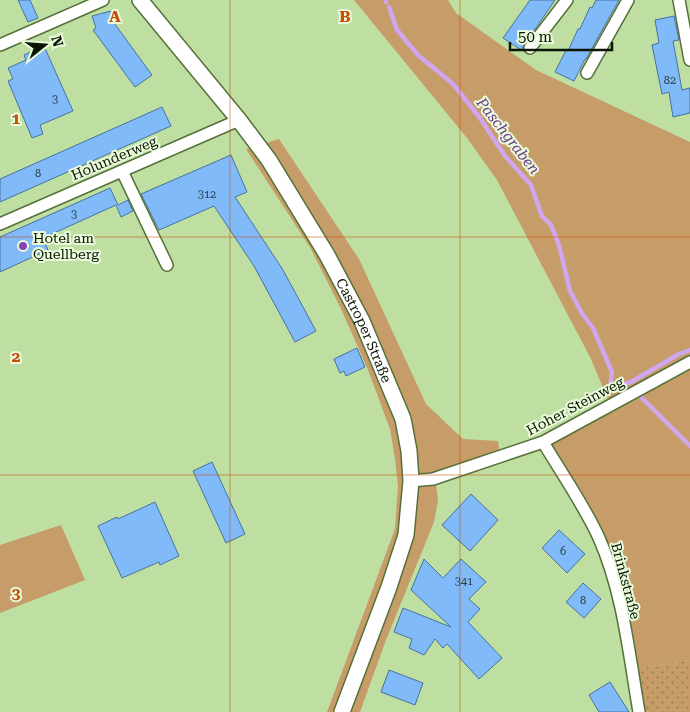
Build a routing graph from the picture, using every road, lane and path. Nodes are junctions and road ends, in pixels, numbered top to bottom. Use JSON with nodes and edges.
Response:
{"nodes":[{"id":1,"x":103,"y":0,"type":"edge"},
{"id":2,"x":140,"y":0,"type":"edge"},
{"id":3,"x":567,"y":0,"type":"edge"},
{"id":4,"x":628,"y":0,"type":"edge"},
{"id":5,"x":679,"y":0,"type":"edge"},
{"id":6,"x":0,"y":45,"type":"edge"},
{"id":7,"x":530,"y":48,"type":"dead end"},
{"id":8,"x":690,"y":60,"type":"edge"},
{"id":9,"x":587,"y":73,"type":"dead end"},
{"id":10,"x":239,"y":120,"type":"junction"},
{"id":11,"x":122,"y":171,"type":"junction"},
{"id":12,"x":0,"y":224,"type":"edge"},
{"id":13,"x":167,"y":265,"type":"dead end"},
{"id":14,"x":690,"y":362,"type":"edge"},
{"id":15,"x":543,"y":442,"type":"junction"},
{"id":16,"x":411,"y":481,"type":"junction"},
{"id":17,"x":342,"y":712,"type":"edge"},
{"id":18,"x":639,"y":712,"type":"edge"}],
"edges":[{"from":1,"to":6,"type":"street"},
{"from":2,"to":10,"type":"main road","name":"Castroper Straße"},
{"from":3,"to":7,"type":"street"},
{"from":4,"to":9,"type":"street"},
{"from":5,"to":8,"type":"street"},
{"from":10,"to":11,"type":"street","name":"Holunderweg"},
{"from":10,"to":16,"type":"main road","name":"Castroper Straße"},
{"from":11,"to":12,"type":"street","name":"Holunderweg"},
{"from":11,"to":13,"type":"street"},
{"from":14,"to":15,"type":"street","name":"Hoher Steinweg"},
{"from":15,"to":16,"type":"street","name":"Hoher Steinweg"},
{"from":15,"to":18,"type":"street","name":"Brinkstraße"},
{"from":16,"to":17,"type":"main road","name":"Castroper Straße"}]}
